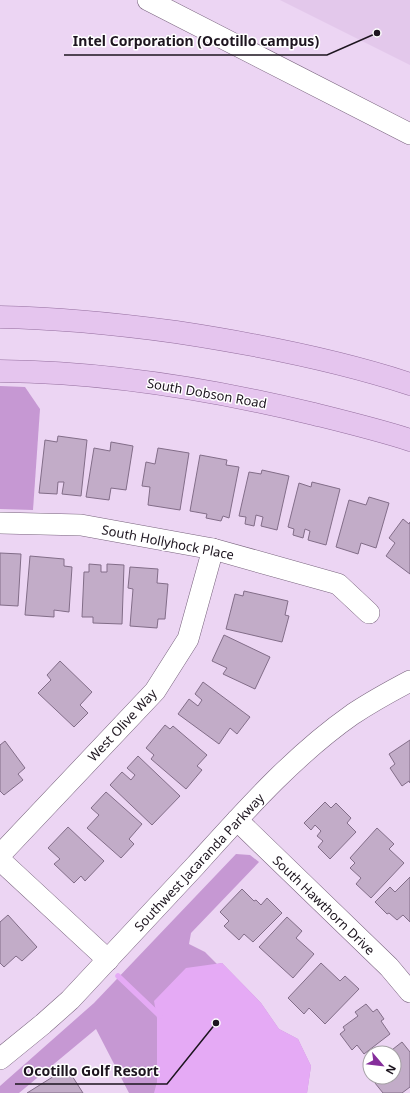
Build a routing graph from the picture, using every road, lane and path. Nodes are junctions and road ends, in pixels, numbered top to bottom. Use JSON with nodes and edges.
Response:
{"nodes":[{"id":1,"x":148,"y":0,"type":"edge"},
{"id":2,"x":410,"y":134,"type":"edge"},
{"id":3,"x":0,"y":317,"type":"edge"},
{"id":4,"x":0,"y":371,"type":"edge"},
{"id":5,"x":410,"y":384,"type":"edge"},
{"id":6,"x":410,"y":440,"type":"edge"},
{"id":7,"x":0,"y":523,"type":"edge"},
{"id":8,"x":213,"y":548,"type":"junction"},
{"id":9,"x":369,"y":613,"type":"dead end"},
{"id":10,"x":410,"y":681,"type":"edge"},
{"id":11,"x":237,"y":820,"type":"junction"},
{"id":12,"x":0,"y":855,"type":"edge"},
{"id":13,"x":0,"y":860,"type":"edge"},
{"id":14,"x":108,"y":960,"type":"junction"},
{"id":15,"x":410,"y":992,"type":"edge"},
{"id":16,"x":0,"y":1059,"type":"edge"}],
"edges":[{"from":1,"to":2,"type":"street"},
{"from":3,"to":5,"type":"main road"},
{"from":4,"to":6,"type":"main road","name":"South Dobson Road"},
{"from":7,"to":8,"type":"street","name":"South Hollyhock Place"},
{"from":8,"to":9,"type":"street","name":"South Hollyhock Place"},
{"from":8,"to":12,"type":"street","name":"West Olive Way"},
{"from":10,"to":11,"type":"street","name":"Southwest Jacaranda Parkway"},
{"from":11,"to":14,"type":"street","name":"Southwest Jacaranda Parkway"},
{"from":11,"to":15,"type":"street","name":"South Hawthorn Drive"},
{"from":13,"to":14,"type":"street"},
{"from":14,"to":16,"type":"street","name":"Southwest Jacaranda Parkway"}]}
